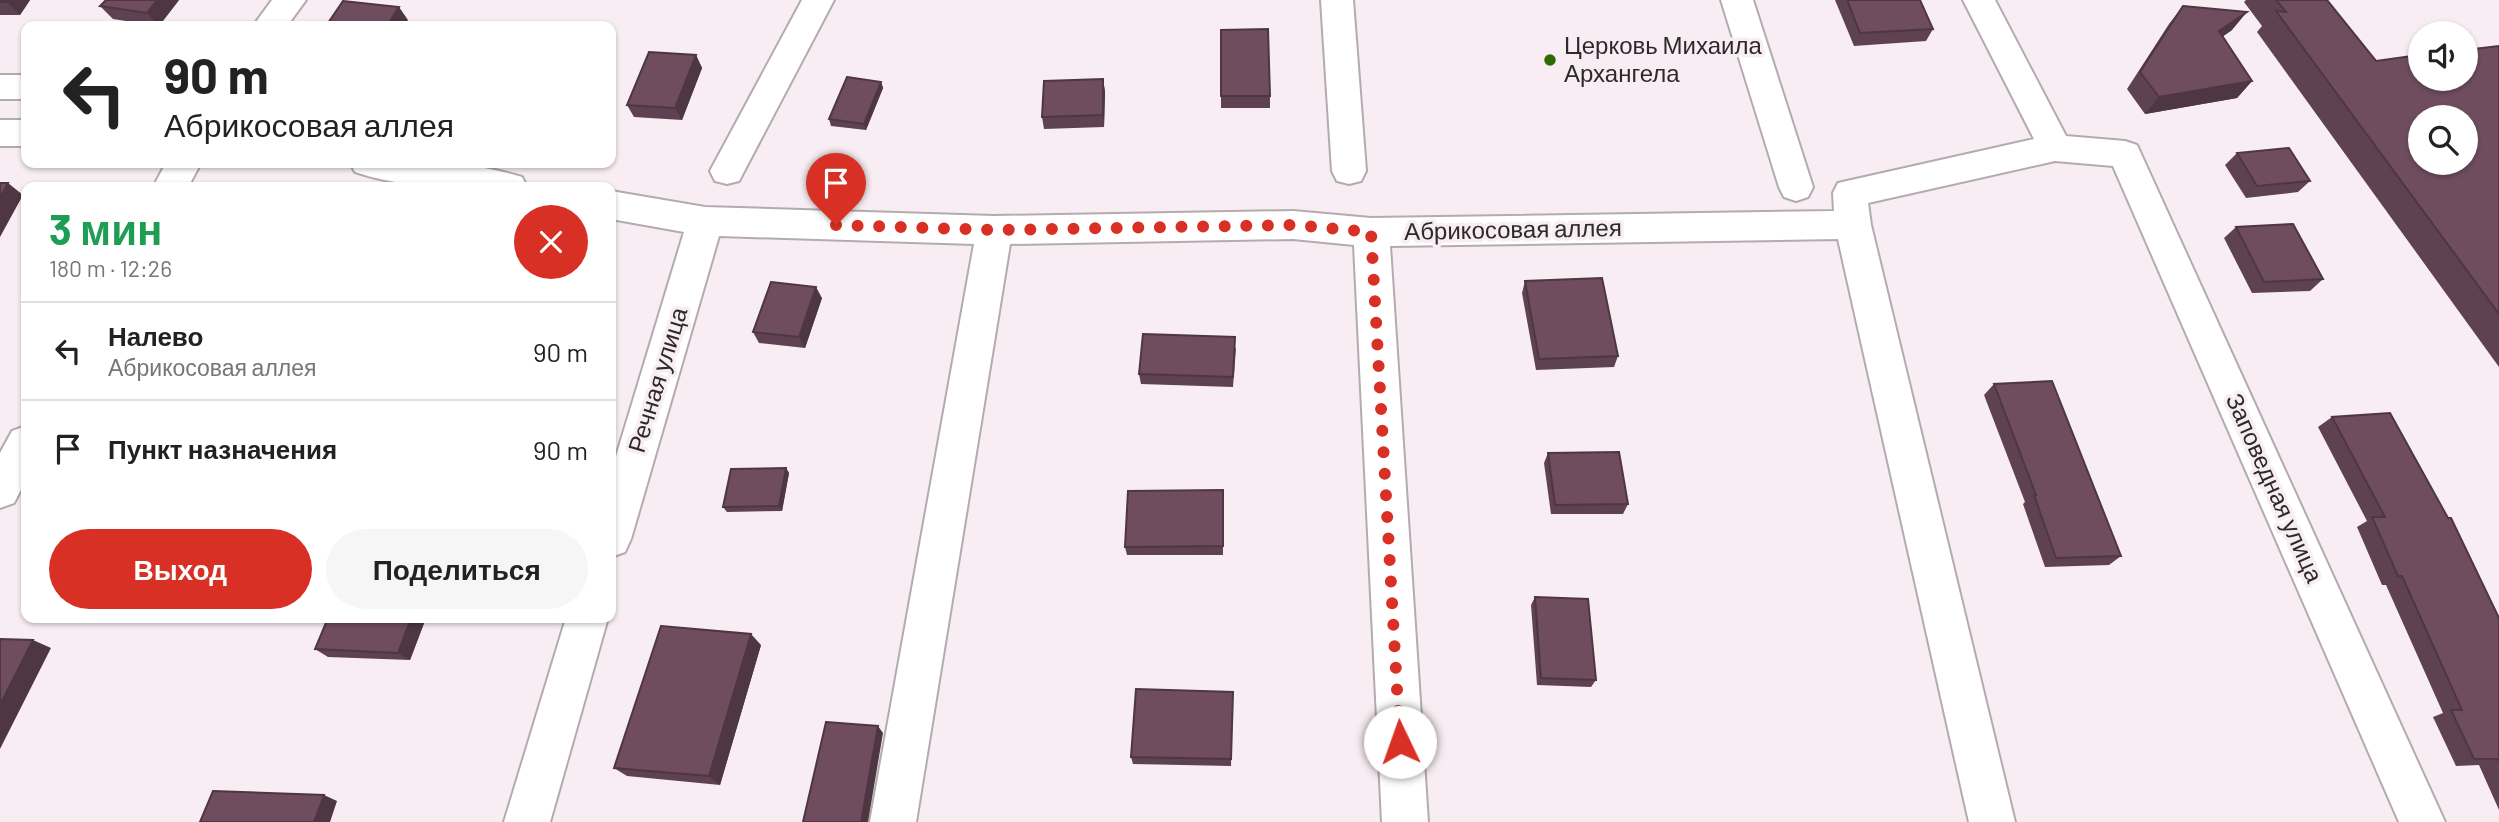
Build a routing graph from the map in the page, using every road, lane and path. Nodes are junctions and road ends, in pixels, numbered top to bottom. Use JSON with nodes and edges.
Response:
{"nodes":[{"id":1,"x":289,"y":0,"type":"edge"},
{"id":2,"x":818,"y":0,"type":"edge"},
{"id":3,"x":1337,"y":0,"type":"edge"},
{"id":4,"x":1737,"y":0,"type":"edge"},
{"id":5,"x":1979,"y":0,"type":"edge"},
{"id":6,"x":273,"y":21,"type":"edge"},
{"id":7,"x":0,"y":87,"type":"edge"},
{"id":8,"x":21,"y":87,"type":"edge"},
{"id":9,"x":0,"y":133,"type":"edge"},
{"id":10,"x":21,"y":133,"type":"edge"},
{"id":11,"x":2055,"y":148,"type":"junction"},
{"id":12,"x":397,"y":168,"type":"edge"},
{"id":13,"x":727,"y":171,"type":"dead end"},
{"id":14,"x":1349,"y":171,"type":"dead end"},
{"id":15,"x":480,"y":182,"type":"edge"},
{"id":16,"x":1796,"y":187,"type":"dead end"},
{"id":17,"x":616,"y":206,"type":"edge"},
{"id":18,"x":705,"y":221,"type":"junction"},
{"id":19,"x":1853,"y":225,"type":"junction"},
{"id":20,"x":994,"y":230,"type":"junction"},
{"id":21,"x":1371,"y":232,"type":"junction"},
{"id":22,"x":21,"y":452,"type":"edge"},
{"id":23,"x":0,"y":490,"type":"edge"},
{"id":24,"x":616,"y":522,"type":"edge"},
{"id":25,"x":586,"y":623,"type":"edge"},
{"id":26,"x":527,"y":822,"type":"edge"},
{"id":27,"x":893,"y":822,"type":"edge"},
{"id":28,"x":1405,"y":822,"type":"edge"},
{"id":29,"x":1992,"y":822,"type":"edge"},
{"id":30,"x":2422,"y":822,"type":"edge"}],
"edges":[{"from":1,"to":6,"type":"street"},
{"from":2,"to":13,"type":"street"},
{"from":3,"to":14,"type":"street"},
{"from":4,"to":16,"type":"street"},
{"from":5,"to":11,"type":"street"},
{"from":7,"to":8,"type":"street"},
{"from":9,"to":10,"type":"street"},
{"from":11,"to":19,"type":"street"},
{"from":11,"to":30,"type":"street","name":"Заповедная улица"},
{"from":12,"to":15,"type":"street"},
{"from":17,"to":18,"type":"street","name":"Абрикосовая аллея"},
{"from":18,"to":20,"type":"street","name":"Абрикосовая аллея"},
{"from":18,"to":24,"type":"street","name":"Речная улица"},
{"from":19,"to":21,"type":"street","name":"Абрикосовая аллея"},
{"from":19,"to":29,"type":"street"},
{"from":20,"to":21,"type":"street","name":"Абрикосовая аллея"},
{"from":20,"to":27,"type":"street"},
{"from":21,"to":28,"type":"street"},
{"from":22,"to":23,"type":"street"},
{"from":25,"to":26,"type":"street"}]}
